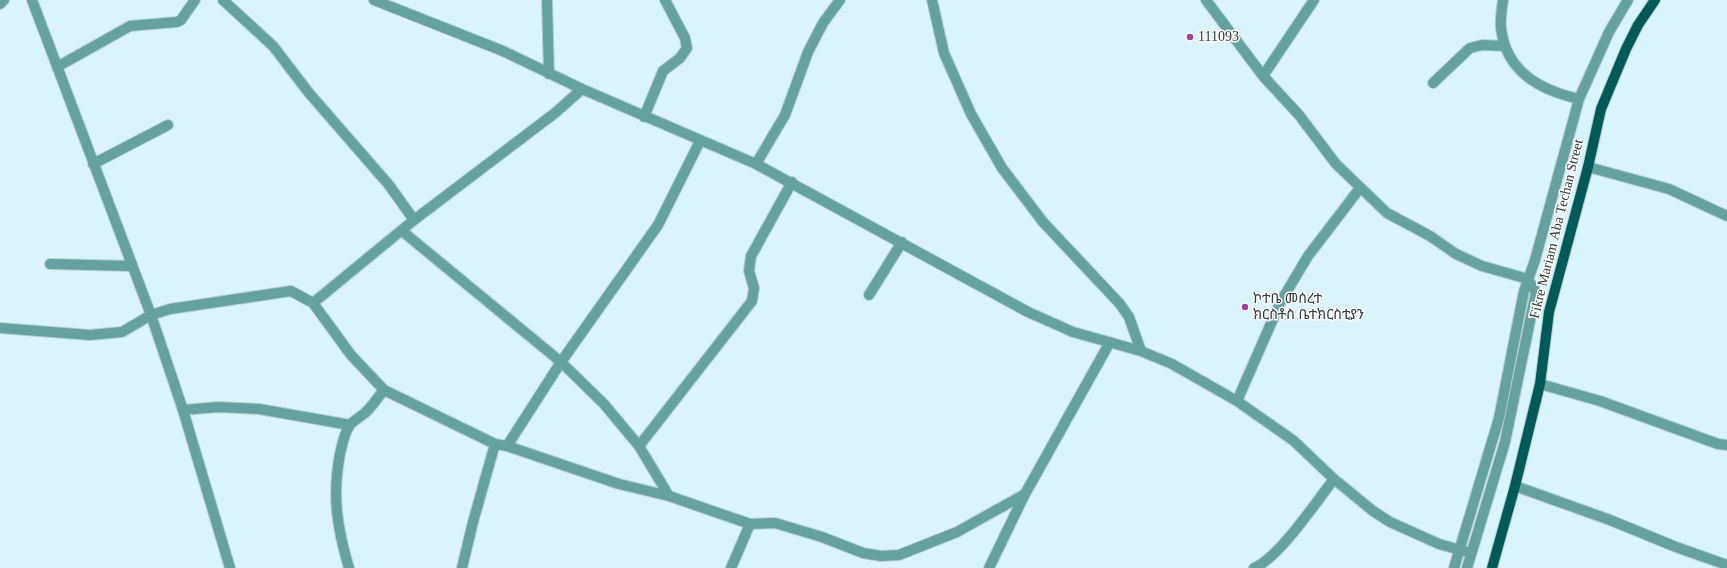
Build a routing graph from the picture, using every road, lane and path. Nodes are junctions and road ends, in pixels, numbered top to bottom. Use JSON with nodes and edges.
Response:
{"nodes":[{"id":1,"x":4,"y":0,"type":"edge"},
{"id":2,"x":32,"y":0,"type":"edge"},
{"id":3,"x":196,"y":0,"type":"edge"},
{"id":4,"x":223,"y":0,"type":"edge"},
{"id":5,"x":374,"y":0,"type":"edge"},
{"id":6,"x":547,"y":0,"type":"edge"},
{"id":7,"x":665,"y":0,"type":"edge"},
{"id":8,"x":840,"y":0,"type":"edge"},
{"id":9,"x":932,"y":0,"type":"edge"},
{"id":10,"x":1206,"y":0,"type":"edge"},
{"id":11,"x":1314,"y":0,"type":"edge"},
{"id":12,"x":1503,"y":0,"type":"edge"},
{"id":13,"x":1628,"y":0,"type":"edge"},
{"id":14,"x":1655,"y":0,"type":"edge"},
{"id":15,"x":0,"y":4,"type":"edge"},
{"id":16,"x":1505,"y":46,"type":"junction"},
{"id":17,"x":56,"y":67,"type":"junction"},
{"id":18,"x":549,"y":74,"type":"junction"},
{"id":19,"x":1263,"y":76,"type":"junction"},
{"id":20,"x":1433,"y":82,"type":"dead end"},
{"id":21,"x":582,"y":89,"type":"junction"},
{"id":22,"x":1579,"y":99,"type":"junction"},
{"id":23,"x":644,"y":117,"type":"junction"},
{"id":24,"x":168,"y":125,"type":"dead end"},
{"id":25,"x":700,"y":141,"type":"junction"},
{"id":26,"x":93,"y":164,"type":"junction"},
{"id":27,"x":756,"y":164,"type":"junction"},
{"id":28,"x":1588,"y":167,"type":"junction"},
{"id":29,"x":792,"y":182,"type":"junction"},
{"id":30,"x":1360,"y":188,"type":"junction"},
{"id":31,"x":1727,"y":216,"type":"edge"},
{"id":32,"x":414,"y":220,"type":"junction"},
{"id":33,"x":402,"y":231,"type":"junction"},
{"id":34,"x":902,"y":242,"type":"junction"},
{"id":35,"x":50,"y":264,"type":"dead end"},
{"id":36,"x":131,"y":266,"type":"junction"},
{"id":37,"x":1528,"y":279,"type":"junction"},
{"id":38,"x":869,"y":295,"type":"dead end"},
{"id":39,"x":313,"y":303,"type":"junction"},
{"id":40,"x":151,"y":315,"type":"junction"},
{"id":41,"x":0,"y":328,"type":"edge"},
{"id":42,"x":1110,"y":342,"type":"junction"},
{"id":43,"x":1141,"y":351,"type":"junction"},
{"id":44,"x":561,"y":362,"type":"junction"},
{"id":45,"x":1540,"y":384,"type":"junction"},
{"id":46,"x":384,"y":390,"type":"junction"},
{"id":47,"x":1237,"y":401,"type":"junction"},
{"id":48,"x":182,"y":410,"type":"junction"},
{"id":49,"x":350,"y":425,"type":"junction"},
{"id":50,"x":495,"y":444,"type":"junction"},
{"id":51,"x":1727,"y":445,"type":"edge"},
{"id":52,"x":507,"y":446,"type":"junction"},
{"id":53,"x":639,"y":446,"type":"junction"},
{"id":54,"x":1334,"y":479,"type":"junction"},
{"id":55,"x":1515,"y":486,"type":"junction"},
{"id":56,"x":1025,"y":494,"type":"junction"},
{"id":57,"x":669,"y":496,"type":"junction"},
{"id":58,"x":750,"y":524,"type":"junction"},
{"id":59,"x":1460,"y":550,"type":"junction"},
{"id":60,"x":1471,"y":552,"type":"junction"},
{"id":61,"x":1727,"y":565,"type":"edge"},
{"id":62,"x":230,"y":568,"type":"edge"},
{"id":63,"x":349,"y":568,"type":"edge"},
{"id":64,"x":462,"y":568,"type":"edge"},
{"id":65,"x":731,"y":568,"type":"edge"},
{"id":66,"x":989,"y":568,"type":"edge"},
{"id":67,"x":1254,"y":568,"type":"edge"},
{"id":68,"x":1454,"y":568,"type":"edge"},
{"id":69,"x":1467,"y":568,"type":"edge"},
{"id":70,"x":1492,"y":568,"type":"edge"}],
"edges":[{"from":1,"to":15,"type":"street"},
{"from":2,"to":17,"type":"street"},
{"from":3,"to":17,"type":"street"},
{"from":4,"to":32,"type":"street"},
{"from":5,"to":18,"type":"street"},
{"from":6,"to":18,"type":"street"},
{"from":7,"to":23,"type":"street"},
{"from":8,"to":27,"type":"street"},
{"from":9,"to":43,"type":"street"},
{"from":10,"to":19,"type":"street"},
{"from":11,"to":19,"type":"street"},
{"from":12,"to":16,"type":"street"},
{"from":13,"to":22,"type":"street"},
{"from":14,"to":28,"type":"main road","name":"Fikre Mariam Aba Techan Street"},
{"from":16,"to":20,"type":"street"},
{"from":16,"to":22,"type":"street"},
{"from":17,"to":26,"type":"street"},
{"from":18,"to":21,"type":"street"},
{"from":19,"to":30,"type":"street"},
{"from":21,"to":23,"type":"street"},
{"from":21,"to":32,"type":"street"},
{"from":22,"to":37,"type":"street"},
{"from":23,"to":25,"type":"street"},
{"from":24,"to":26,"type":"street"},
{"from":25,"to":27,"type":"street"},
{"from":25,"to":44,"type":"street"},
{"from":26,"to":36,"type":"street"},
{"from":27,"to":29,"type":"street"},
{"from":28,"to":31,"type":"street"},
{"from":28,"to":45,"type":"main road","name":"Fikre Mariam Aba Techan Street"},
{"from":29,"to":34,"type":"street"},
{"from":29,"to":53,"type":"street"},
{"from":30,"to":37,"type":"street"},
{"from":30,"to":47,"type":"street"},
{"from":32,"to":33,"type":"street"},
{"from":33,"to":39,"type":"street"},
{"from":33,"to":44,"type":"street"},
{"from":34,"to":38,"type":"street"},
{"from":34,"to":42,"type":"street"},
{"from":35,"to":36,"type":"street"},
{"from":36,"to":40,"type":"street"},
{"from":37,"to":59,"type":"street"},
{"from":37,"to":60,"type":"street"},
{"from":39,"to":40,"type":"street"},
{"from":39,"to":46,"type":"street"},
{"from":40,"to":41,"type":"street"},
{"from":40,"to":48,"type":"street"},
{"from":42,"to":43,"type":"street"},
{"from":42,"to":56,"type":"street"},
{"from":43,"to":47,"type":"street"},
{"from":44,"to":52,"type":"street"},
{"from":44,"to":53,"type":"street"},
{"from":45,"to":51,"type":"street"},
{"from":45,"to":55,"type":"main road","name":"Fikre Mariam Aba Techan Street"},
{"from":46,"to":49,"type":"street"},
{"from":46,"to":50,"type":"street"},
{"from":47,"to":54,"type":"street"},
{"from":48,"to":49,"type":"street"},
{"from":48,"to":62,"type":"street"},
{"from":49,"to":63,"type":"street"},
{"from":50,"to":52,"type":"street"},
{"from":50,"to":64,"type":"street"},
{"from":52,"to":57,"type":"street"},
{"from":53,"to":57,"type":"street"},
{"from":54,"to":59,"type":"street"},
{"from":54,"to":67,"type":"street"},
{"from":55,"to":61,"type":"street"},
{"from":55,"to":70,"type":"main road","name":"Fikre Mariam Aba Techan Street"},
{"from":56,"to":58,"type":"street"},
{"from":56,"to":66,"type":"street"},
{"from":57,"to":58,"type":"street"},
{"from":58,"to":65,"type":"street"},
{"from":59,"to":60,"type":"street"},
{"from":59,"to":68,"type":"street"},
{"from":60,"to":69,"type":"street"}]}
